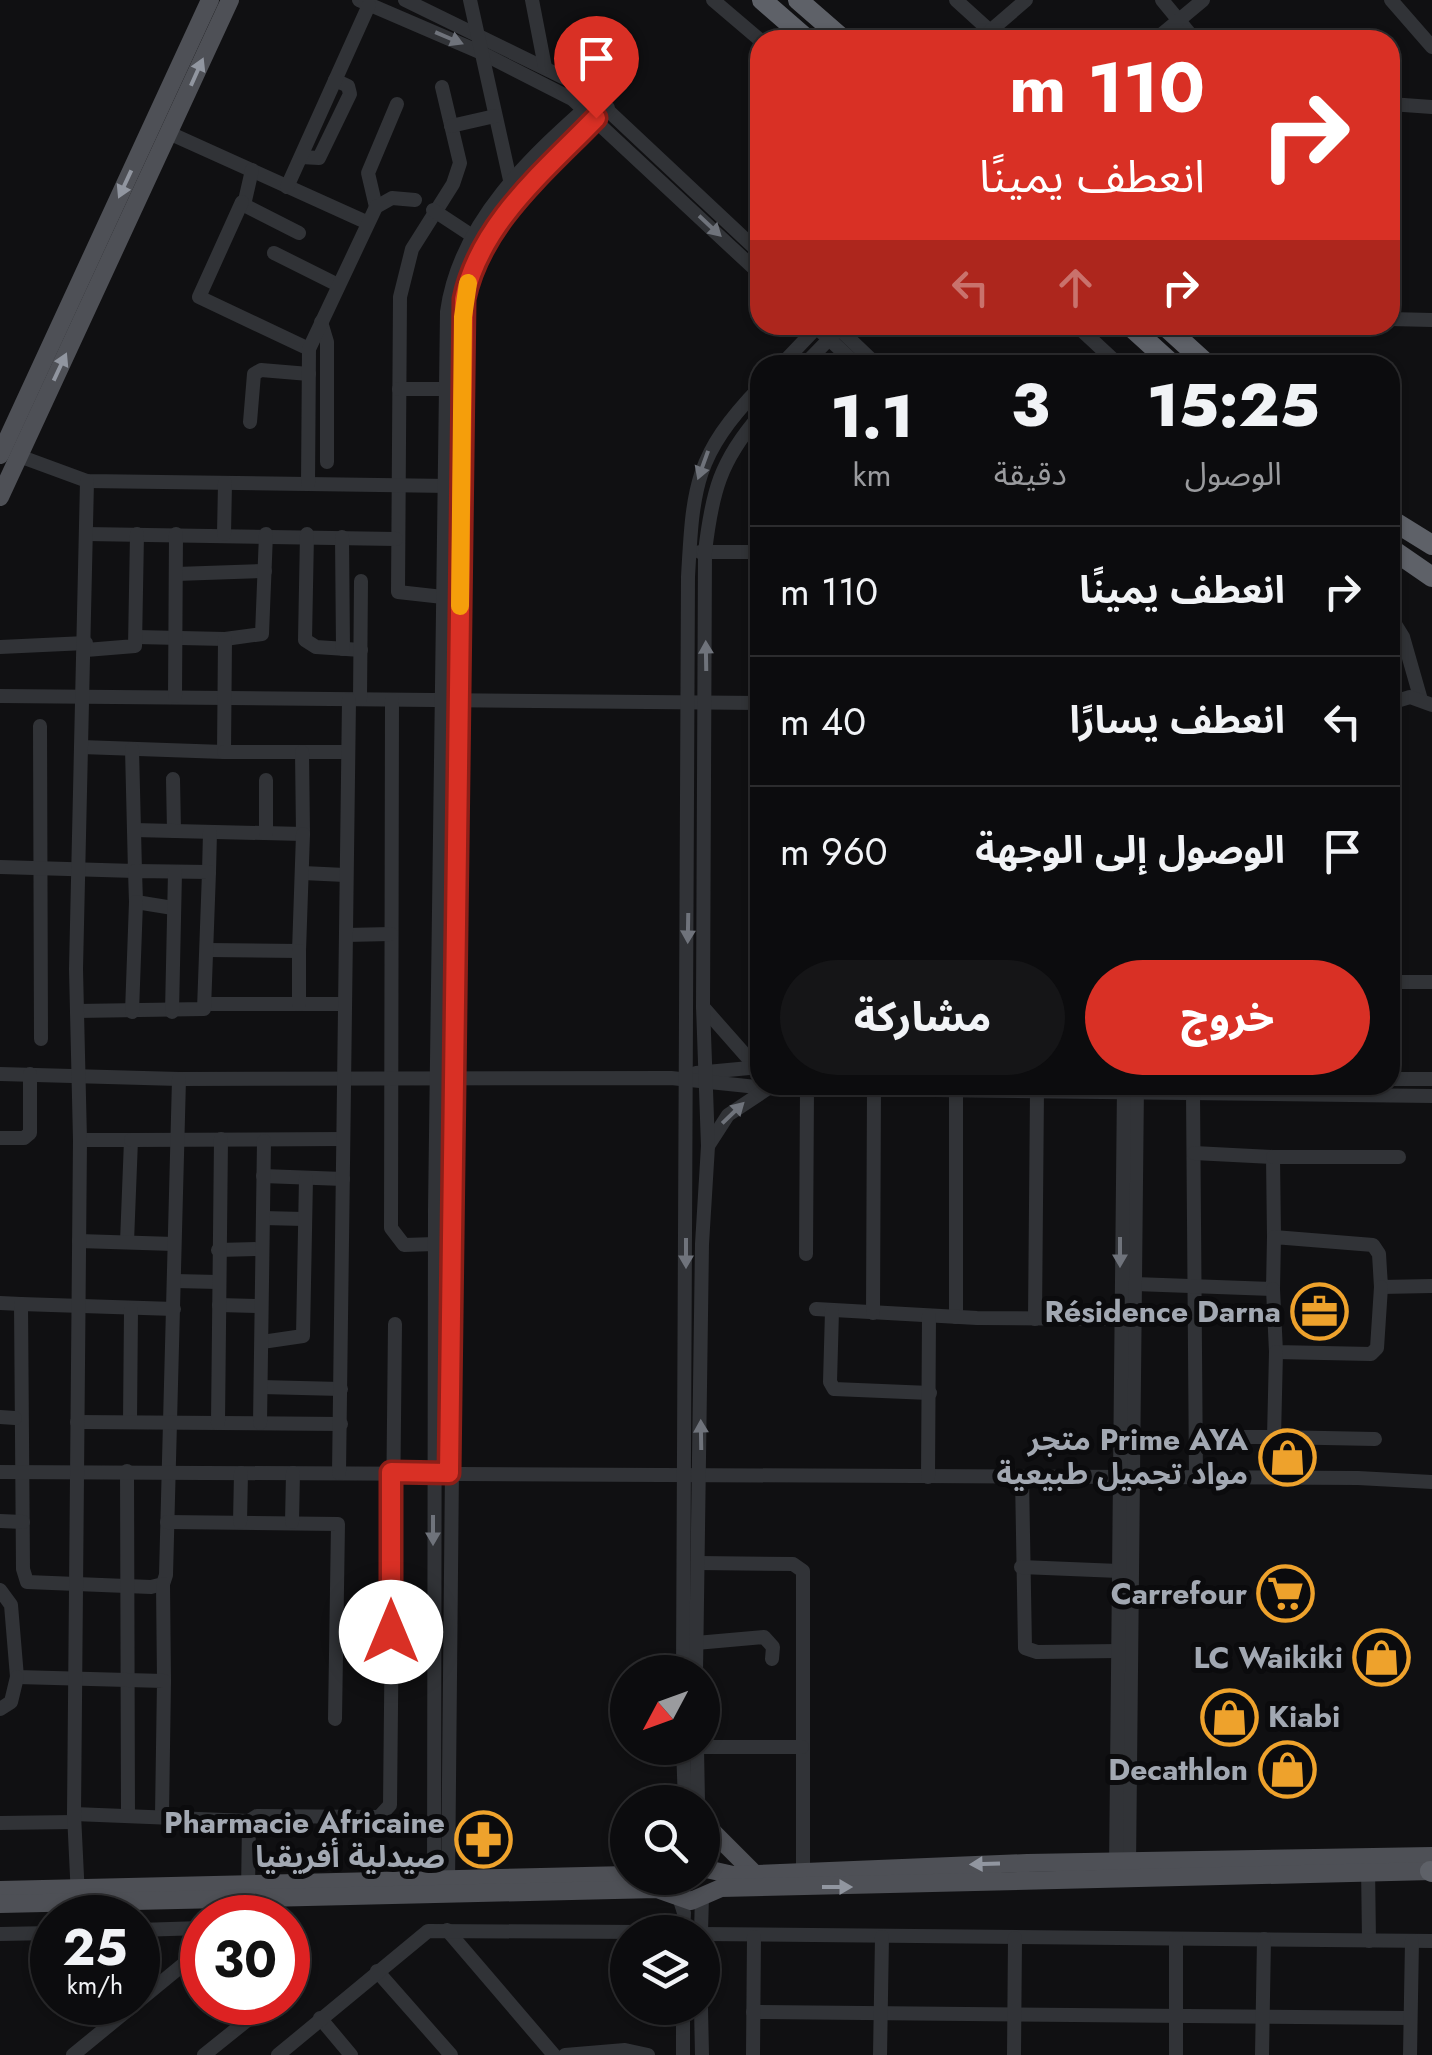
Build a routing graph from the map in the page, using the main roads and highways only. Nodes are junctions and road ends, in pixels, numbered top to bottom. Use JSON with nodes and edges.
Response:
{"nodes":[{"id":1,"x":210,"y":0,"type":"edge"},
{"id":2,"x":230,"y":0,"type":"edge"},
{"id":3,"x":762,"y":0,"type":"edge"},
{"id":4,"x":798,"y":0,"type":"edge"},
{"id":5,"x":796,"y":30,"type":"edge"},
{"id":6,"x":832,"y":30,"type":"edge"},
{"id":7,"x":1140,"y":335,"type":"edge"},
{"id":8,"x":1175,"y":335,"type":"edge"},
{"id":9,"x":1162,"y":355,"type":"edge"},
{"id":10,"x":1197,"y":355,"type":"edge"},
{"id":11,"x":14,"y":453,"type":"edge"},
{"id":12,"x":0,"y":498,"type":"edge"},
{"id":13,"x":1400,"y":524,"type":"edge"},
{"id":14,"x":1432,"y":545,"type":"edge"},
{"id":15,"x":1400,"y":555,"type":"edge"},
{"id":16,"x":1430,"y":575,"type":"edge"},
{"id":17,"x":720,"y":1839,"type":"edge"},
{"id":18,"x":1431,"y":1867,"type":"edge"},
{"id":19,"x":1122,"y":1870,"type":"junction"},
{"id":20,"x":720,"y":1871,"type":"edge"},
{"id":21,"x":755,"y":1874,"type":"junction"},
{"id":22,"x":610,"y":1875,"type":"edge"},
{"id":23,"x":441,"y":1886,"type":"junction"},
{"id":24,"x":610,"y":1888,"type":"edge"},
{"id":25,"x":720,"y":1888,"type":"edge"},
{"id":26,"x":0,"y":1890,"type":"edge"},
{"id":27,"x":30,"y":1895,"type":"edge"},
{"id":28,"x":160,"y":1897,"type":"edge"},
{"id":29,"x":0,"y":1904,"type":"edge"},
{"id":30,"x":30,"y":1904,"type":"edge"}],
"edges":[{"from":1,"to":11,"type":"main road","one_way":true},
{"from":11,"to":2,"type":"main road","one_way":true},
{"from":3,"to":5,"type":"highway"},
{"from":4,"to":6,"type":"highway"},
{"from":7,"to":9,"type":"highway"},
{"from":8,"to":10,"type":"highway"},
{"from":11,"to":12,"type":"main road"},
{"from":13,"to":14,"type":"highway"},
{"from":15,"to":16,"type":"highway"},
{"from":17,"to":21,"type":"main road"},
{"from":18,"to":19,"type":"main road"},
{"from":19,"to":21,"type":"main road","one_way":true},
{"from":25,"to":19,"type":"main road","one_way":true},
{"from":20,"to":21,"type":"main road"},
{"from":22,"to":23,"type":"main road"},
{"from":23,"to":24,"type":"main road"},
{"from":23,"to":28,"type":"main road"},
{"from":26,"to":27,"type":"main road"},
{"from":29,"to":30,"type":"main road"}]}
